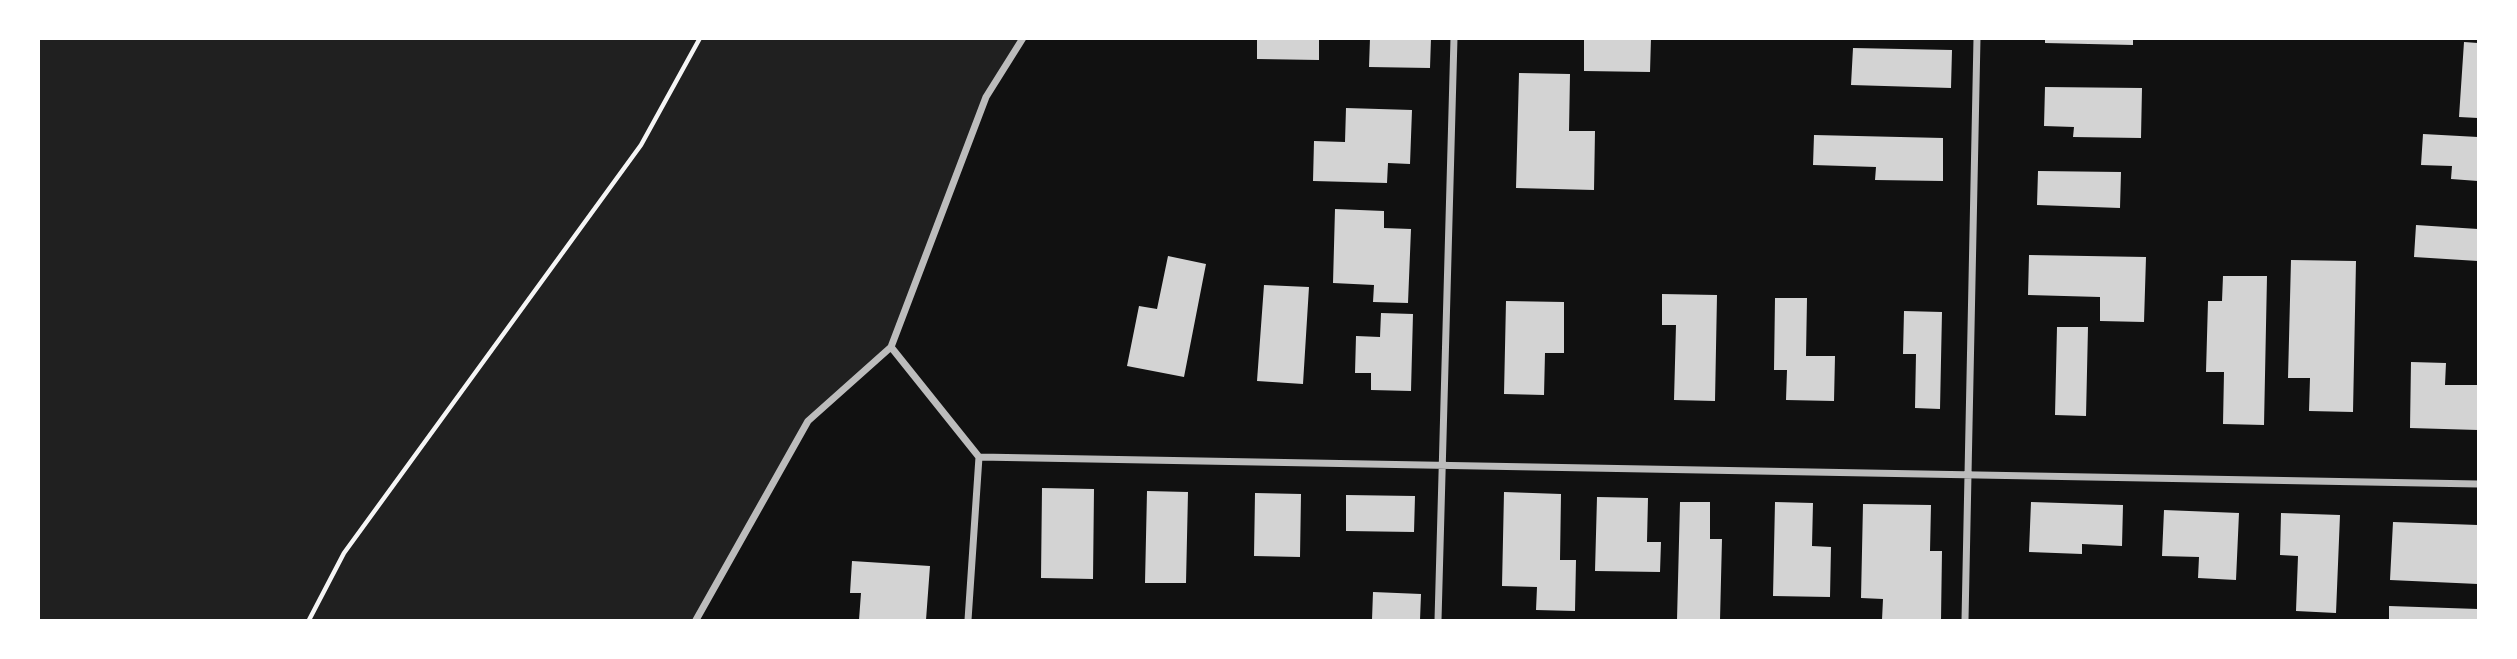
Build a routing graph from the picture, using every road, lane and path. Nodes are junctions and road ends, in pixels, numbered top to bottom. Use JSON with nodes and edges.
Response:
{"nodes":[{"id":1,"x":700,"y":38,"type":"edge"},
{"id":2,"x":1023,"y":38,"type":"edge"},
{"id":3,"x":1454,"y":38,"type":"edge"},
{"id":4,"x":1977,"y":38,"type":"edge"},
{"id":5,"x":891,"y":347,"type":"junction"},
{"id":6,"x":979,"y":457,"type":"junction"},
{"id":7,"x":1442,"y":465,"type":"junction"},
{"id":8,"x":1968,"y":475,"type":"junction"},
{"id":9,"x":2479,"y":484,"type":"edge"},
{"id":10,"x":309,"y":621,"type":"edge"},
{"id":11,"x":696,"y":621,"type":"edge"},
{"id":12,"x":968,"y":621,"type":"edge"},
{"id":13,"x":1438,"y":621,"type":"edge"},
{"id":14,"x":1965,"y":621,"type":"edge"}],
"edges":[{"from":1,"to":10,"type":"path"},
{"from":2,"to":5,"type":"street"},
{"from":3,"to":7,"type":"street"},
{"from":4,"to":8,"type":"street"},
{"from":5,"to":6,"type":"street"},
{"from":5,"to":11,"type":"street"},
{"from":6,"to":7,"type":"street"},
{"from":6,"to":12,"type":"street"},
{"from":7,"to":8,"type":"street"},
{"from":7,"to":13,"type":"street"},
{"from":8,"to":9,"type":"street"},
{"from":8,"to":14,"type":"street"}]}
